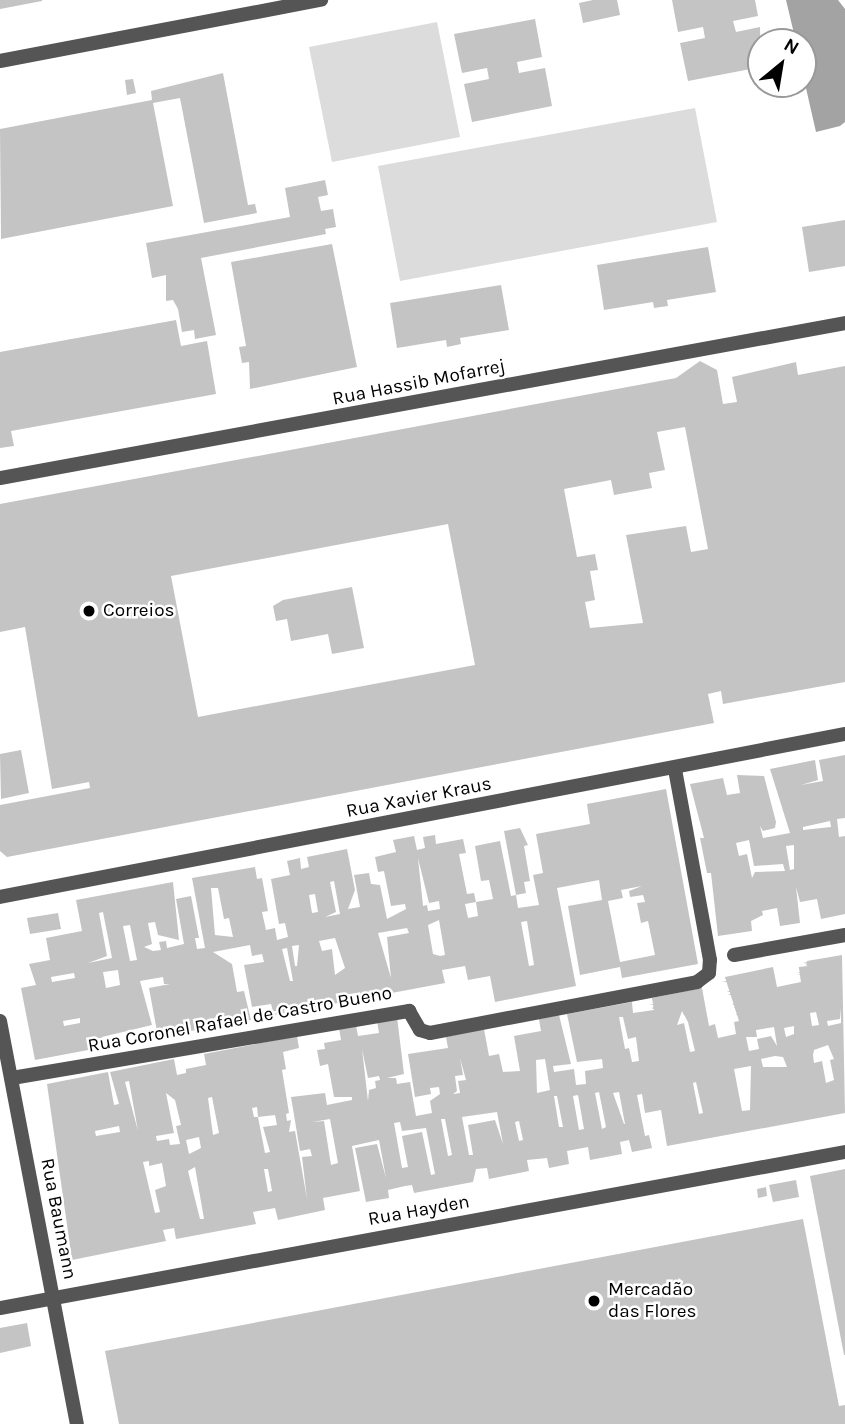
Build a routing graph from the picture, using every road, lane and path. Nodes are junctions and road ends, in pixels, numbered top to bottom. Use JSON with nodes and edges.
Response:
{"nodes":[{"id":1,"x":321,"y":0,"type":"edge"},
{"id":2,"x":0,"y":61,"type":"edge"},
{"id":3,"x":845,"y":323,"type":"edge"},
{"id":4,"x":0,"y":478,"type":"edge"},
{"id":5,"x":845,"y":734,"type":"edge"},
{"id":6,"x":675,"y":769,"type":"junction"},
{"id":7,"x":0,"y":897,"type":"edge"},
{"id":8,"x":845,"y":935,"type":"edge"},
{"id":9,"x":734,"y":955,"type":"dead end"},
{"id":10,"x":0,"y":1021,"type":"edge"},
{"id":11,"x":12,"y":1078,"type":"junction"},
{"id":12,"x":845,"y":1152,"type":"edge"},
{"id":13,"x":53,"y":1298,"type":"junction"},
{"id":14,"x":0,"y":1308,"type":"edge"},
{"id":15,"x":77,"y":1424,"type":"edge"}],
"edges":[{"from":1,"to":2,"type":"street"},
{"from":3,"to":4,"type":"street","name":"Rua Hassib Mofarrej"},
{"from":5,"to":6,"type":"street","name":"Rua Xavier Kraus"},
{"from":6,"to":7,"type":"street","name":"Rua Xavier Kraus"},
{"from":6,"to":11,"type":"street","name":"Rua Coronel Rafael de Castro Bueno"},
{"from":8,"to":9,"type":"street"},
{"from":10,"to":11,"type":"street","name":"Rua Baumann"},
{"from":11,"to":13,"type":"street","name":"Rua Baumann"},
{"from":12,"to":13,"type":"street","name":"Rua Hayden"},
{"from":13,"to":14,"type":"street","name":"Rua Hayden"},
{"from":13,"to":15,"type":"street","name":"Rua Baumann"}]}
